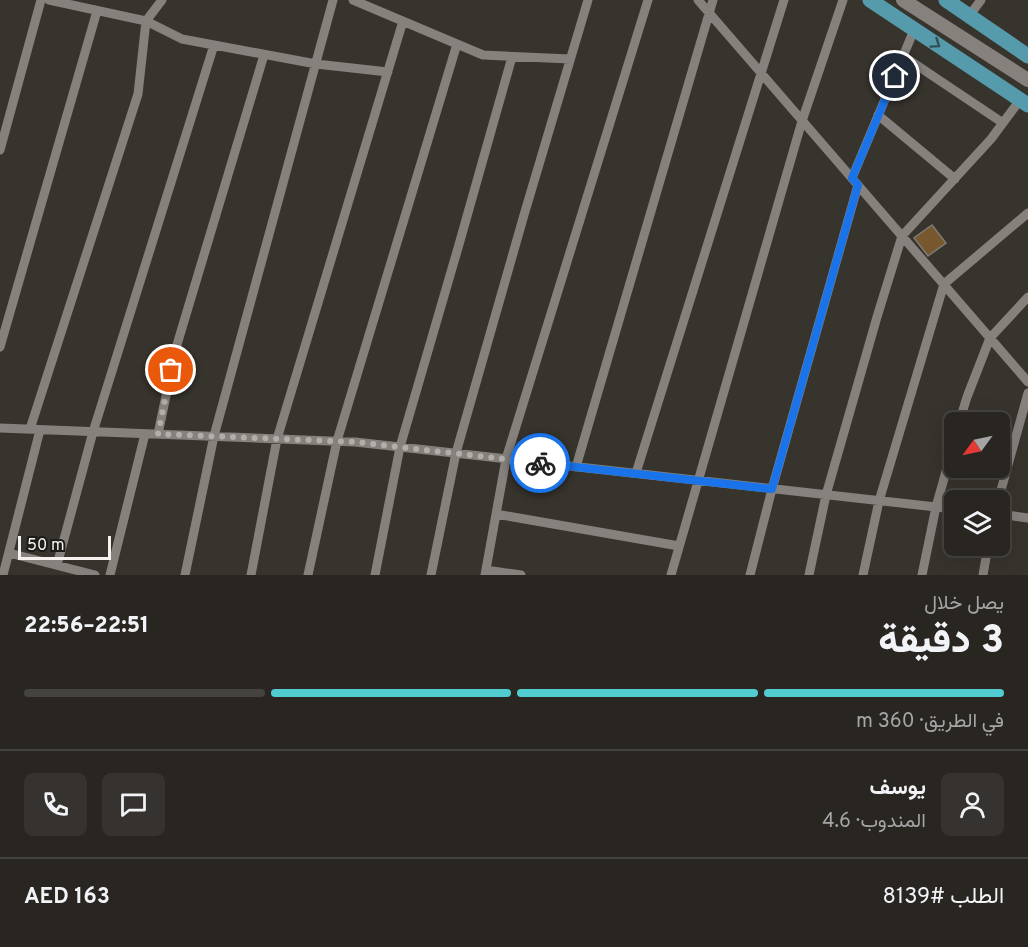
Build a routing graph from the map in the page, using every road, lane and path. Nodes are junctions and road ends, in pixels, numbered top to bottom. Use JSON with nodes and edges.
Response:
{"nodes":[{"id":1,"x":41,"y":0,"type":"edge"},
{"id":2,"x":49,"y":0,"type":"edge"},
{"id":3,"x":162,"y":0,"type":"edge"},
{"id":4,"x":333,"y":0,"type":"edge"},
{"id":5,"x":353,"y":0,"type":"edge"},
{"id":6,"x":588,"y":0,"type":"edge"},
{"id":7,"x":648,"y":0,"type":"edge"},
{"id":8,"x":698,"y":0,"type":"edge"},
{"id":9,"x":713,"y":0,"type":"edge"},
{"id":10,"x":784,"y":0,"type":"edge"},
{"id":11,"x":843,"y":0,"type":"edge"},
{"id":12,"x":870,"y":0,"type":"edge"},
{"id":13,"x":903,"y":0,"type":"edge"},
{"id":14,"x":946,"y":0,"type":"edge"},
{"id":15,"x":981,"y":0,"type":"edge"},
{"id":16,"x":98,"y":10,"type":"junction"},
{"id":17,"x":709,"y":13,"type":"junction"},
{"id":18,"x":969,"y":16,"type":"junction"},
{"id":19,"x":146,"y":21,"type":"junction"},
{"id":20,"x":403,"y":21,"type":"junction"},
{"id":21,"x":914,"y":30,"type":"junction"},
{"id":22,"x":457,"y":44,"type":"junction"},
{"id":23,"x":214,"y":45,"type":"junction"},
{"id":24,"x":1027,"y":53,"type":"edge"},
{"id":25,"x":264,"y":55,"type":"junction"},
{"id":26,"x":512,"y":57,"type":"junction"},
{"id":27,"x":903,"y":57,"type":"junction"},
{"id":28,"x":570,"y":59,"type":"junction"},
{"id":29,"x":316,"y":64,"type":"junction"},
{"id":30,"x":388,"y":72,"type":"junction"},
{"id":31,"x":760,"y":73,"type":"junction"},
{"id":32,"x":1028,"y":80,"type":"edge"},
{"id":33,"x":1024,"y":103,"type":"edge"},
{"id":34,"x":5,"y":113,"type":"edge"},
{"id":35,"x":878,"y":115,"type":"junction"},
{"id":36,"x":802,"y":121,"type":"junction"},
{"id":37,"x":1003,"y":123,"type":"junction"},
{"id":38,"x":0,"y":150,"type":"edge"},
{"id":39,"x":955,"y":179,"type":"junction"},
{"id":40,"x":855,"y":182,"type":"junction"},
{"id":41,"x":1028,"y":213,"type":"edge"},
{"id":42,"x":902,"y":236,"type":"junction"},
{"id":43,"x":944,"y":284,"type":"junction"},
{"id":44,"x":1028,"y":297,"type":"edge"},
{"id":45,"x":990,"y":338,"type":"junction"},
{"id":46,"x":0,"y":347,"type":"edge"},
{"id":47,"x":1028,"y":382,"type":"edge"},
{"id":48,"x":1028,"y":393,"type":"edge"},
{"id":49,"x":963,"y":412,"type":"edge"},
{"id":50,"x":0,"y":428,"type":"edge"},
{"id":51,"x":30,"y":429,"type":"junction"},
{"id":52,"x":40,"y":430,"type":"junction"},
{"id":53,"x":93,"y":432,"type":"junction"},
{"id":54,"x":145,"y":434,"type":"junction"},
{"id":55,"x":158,"y":434,"type":"junction"},
{"id":56,"x":214,"y":436,"type":"junction"},
{"id":57,"x":277,"y":439,"type":"junction"},
{"id":58,"x":337,"y":441,"type":"junction"},
{"id":59,"x":400,"y":447,"type":"junction"},
{"id":60,"x":456,"y":453,"type":"junction"},
{"id":61,"x":506,"y":459,"type":"junction"},
{"id":62,"x":576,"y":466,"type":"junction"},
{"id":63,"x":636,"y":473,"type":"junction"},
{"id":64,"x":944,"y":478,"type":"edge"},
{"id":65,"x":698,"y":480,"type":"junction"},
{"id":66,"x":772,"y":489,"type":"junction"},
{"id":67,"x":1001,"y":490,"type":"edge"},
{"id":68,"x":826,"y":495,"type":"junction"},
{"id":69,"x":879,"y":501,"type":"junction"},
{"id":70,"x":936,"y":507,"type":"junction"},
{"id":71,"x":944,"y":508,"type":"edge"},
{"id":72,"x":496,"y":514,"type":"junction"},
{"id":73,"x":1010,"y":516,"type":"edge"},
{"id":74,"x":1028,"y":518,"type":"edge"},
{"id":75,"x":680,"y":546,"type":"junction"},
{"id":76,"x":9,"y":552,"type":"junction"},
{"id":77,"x":986,"y":556,"type":"edge"},
{"id":78,"x":57,"y":565,"type":"junction"},
{"id":79,"x":485,"y":572,"type":"edge"},
{"id":80,"x":3,"y":575,"type":"edge"},
{"id":81,"x":95,"y":575,"type":"edge"},
{"id":82,"x":110,"y":575,"type":"edge"},
{"id":83,"x":185,"y":575,"type":"edge"},
{"id":84,"x":251,"y":575,"type":"edge"},
{"id":85,"x":308,"y":575,"type":"edge"},
{"id":86,"x":375,"y":575,"type":"edge"},
{"id":87,"x":431,"y":575,"type":"edge"},
{"id":88,"x":521,"y":575,"type":"edge"},
{"id":89,"x":671,"y":575,"type":"edge"},
{"id":90,"x":750,"y":575,"type":"edge"},
{"id":91,"x":810,"y":575,"type":"edge"},
{"id":92,"x":863,"y":575,"type":"edge"},
{"id":93,"x":922,"y":575,"type":"edge"},
{"id":94,"x":983,"y":575,"type":"edge"}],
"edges":[{"from":1,"to":34,"type":"street"},
{"from":2,"to":16,"type":"street"},
{"from":3,"to":19,"type":"street"},
{"from":4,"to":29,"type":"street"},
{"from":5,"to":20,"type":"street"},
{"from":6,"to":28,"type":"street"},
{"from":7,"to":61,"type":"street"},
{"from":8,"to":17,"type":"street"},
{"from":9,"to":17,"type":"street"},
{"from":10,"to":31,"type":"street"},
{"from":11,"to":36,"type":"street"},
{"from":12,"to":21,"type":"main road"},
{"from":13,"to":32,"type":"main road"},
{"from":14,"to":18,"type":"main road"},
{"from":15,"to":18,"type":"street"},
{"from":16,"to":19,"type":"street"},
{"from":16,"to":46,"type":"street"},
{"from":17,"to":31,"type":"street"},
{"from":17,"to":62,"type":"street"},
{"from":18,"to":24,"type":"main road"},
{"from":19,"to":23,"type":"street"},
{"from":19,"to":51,"type":"street"},
{"from":20,"to":22,"type":"street"},
{"from":20,"to":30,"type":"street"},
{"from":21,"to":27,"type":"street"},
{"from":21,"to":33,"type":"main road","one_way":true},
{"from":22,"to":26,"type":"street"},
{"from":22,"to":58,"type":"street"},
{"from":23,"to":25,"type":"street"},
{"from":23,"to":53,"type":"street"},
{"from":25,"to":29,"type":"street"},
{"from":25,"to":55,"type":"street"},
{"from":26,"to":28,"type":"street"},
{"from":26,"to":59,"type":"street"},
{"from":27,"to":35,"type":"street"},
{"from":27,"to":37,"type":"street"},
{"from":28,"to":60,"type":"street"},
{"from":29,"to":30,"type":"street"},
{"from":29,"to":56,"type":"street"},
{"from":30,"to":57,"type":"street"},
{"from":31,"to":36,"type":"street"},
{"from":31,"to":63,"type":"street"},
{"from":33,"to":37,"type":"street"},
{"from":34,"to":38,"type":"street"},
{"from":35,"to":39,"type":"street"},
{"from":35,"to":40,"type":"street"},
{"from":36,"to":40,"type":"street"},
{"from":36,"to":65,"type":"street"},
{"from":37,"to":39,"type":"street"},
{"from":39,"to":42,"type":"street"},
{"from":40,"to":42,"type":"street"},
{"from":40,"to":66,"type":"street"},
{"from":41,"to":43,"type":"street"},
{"from":42,"to":43,"type":"street"},
{"from":42,"to":68,"type":"street"},
{"from":43,"to":45,"type":"street"},
{"from":43,"to":69,"type":"street"},
{"from":44,"to":45,"type":"street"},
{"from":45,"to":47,"type":"street"},
{"from":45,"to":49,"type":"street"},
{"from":48,"to":67,"type":"street"},
{"from":50,"to":51,"type":"street"},
{"from":51,"to":52,"type":"street"},
{"from":52,"to":53,"type":"street"},
{"from":52,"to":76,"type":"street"},
{"from":53,"to":54,"type":"street"},
{"from":53,"to":78,"type":"street"},
{"from":54,"to":55,"type":"street"},
{"from":54,"to":82,"type":"street"},
{"from":55,"to":56,"type":"street"},
{"from":56,"to":57,"type":"street"},
{"from":56,"to":83,"type":"street"},
{"from":57,"to":58,"type":"street"},
{"from":57,"to":84,"type":"street"},
{"from":58,"to":59,"type":"street"},
{"from":58,"to":85,"type":"street"},
{"from":59,"to":60,"type":"street"},
{"from":59,"to":86,"type":"street"},
{"from":60,"to":61,"type":"street"},
{"from":60,"to":87,"type":"street"},
{"from":61,"to":62,"type":"street"},
{"from":61,"to":72,"type":"street"},
{"from":62,"to":63,"type":"street"},
{"from":63,"to":65,"type":"street"},
{"from":64,"to":70,"type":"street"},
{"from":65,"to":66,"type":"street"},
{"from":65,"to":75,"type":"street"},
{"from":66,"to":68,"type":"street"},
{"from":66,"to":90,"type":"street"},
{"from":68,"to":69,"type":"street"},
{"from":68,"to":91,"type":"street"},
{"from":69,"to":70,"type":"street"},
{"from":69,"to":92,"type":"street"},
{"from":70,"to":71,"type":"street"},
{"from":70,"to":93,"type":"street"},
{"from":72,"to":75,"type":"street"},
{"from":72,"to":79,"type":"street"},
{"from":73,"to":74,"type":"street"},
{"from":75,"to":89,"type":"street"},
{"from":76,"to":78,"type":"street"},
{"from":76,"to":80,"type":"street"},
{"from":77,"to":94,"type":"street"},
{"from":78,"to":81,"type":"street"},
{"from":79,"to":88,"type":"street"}]}
